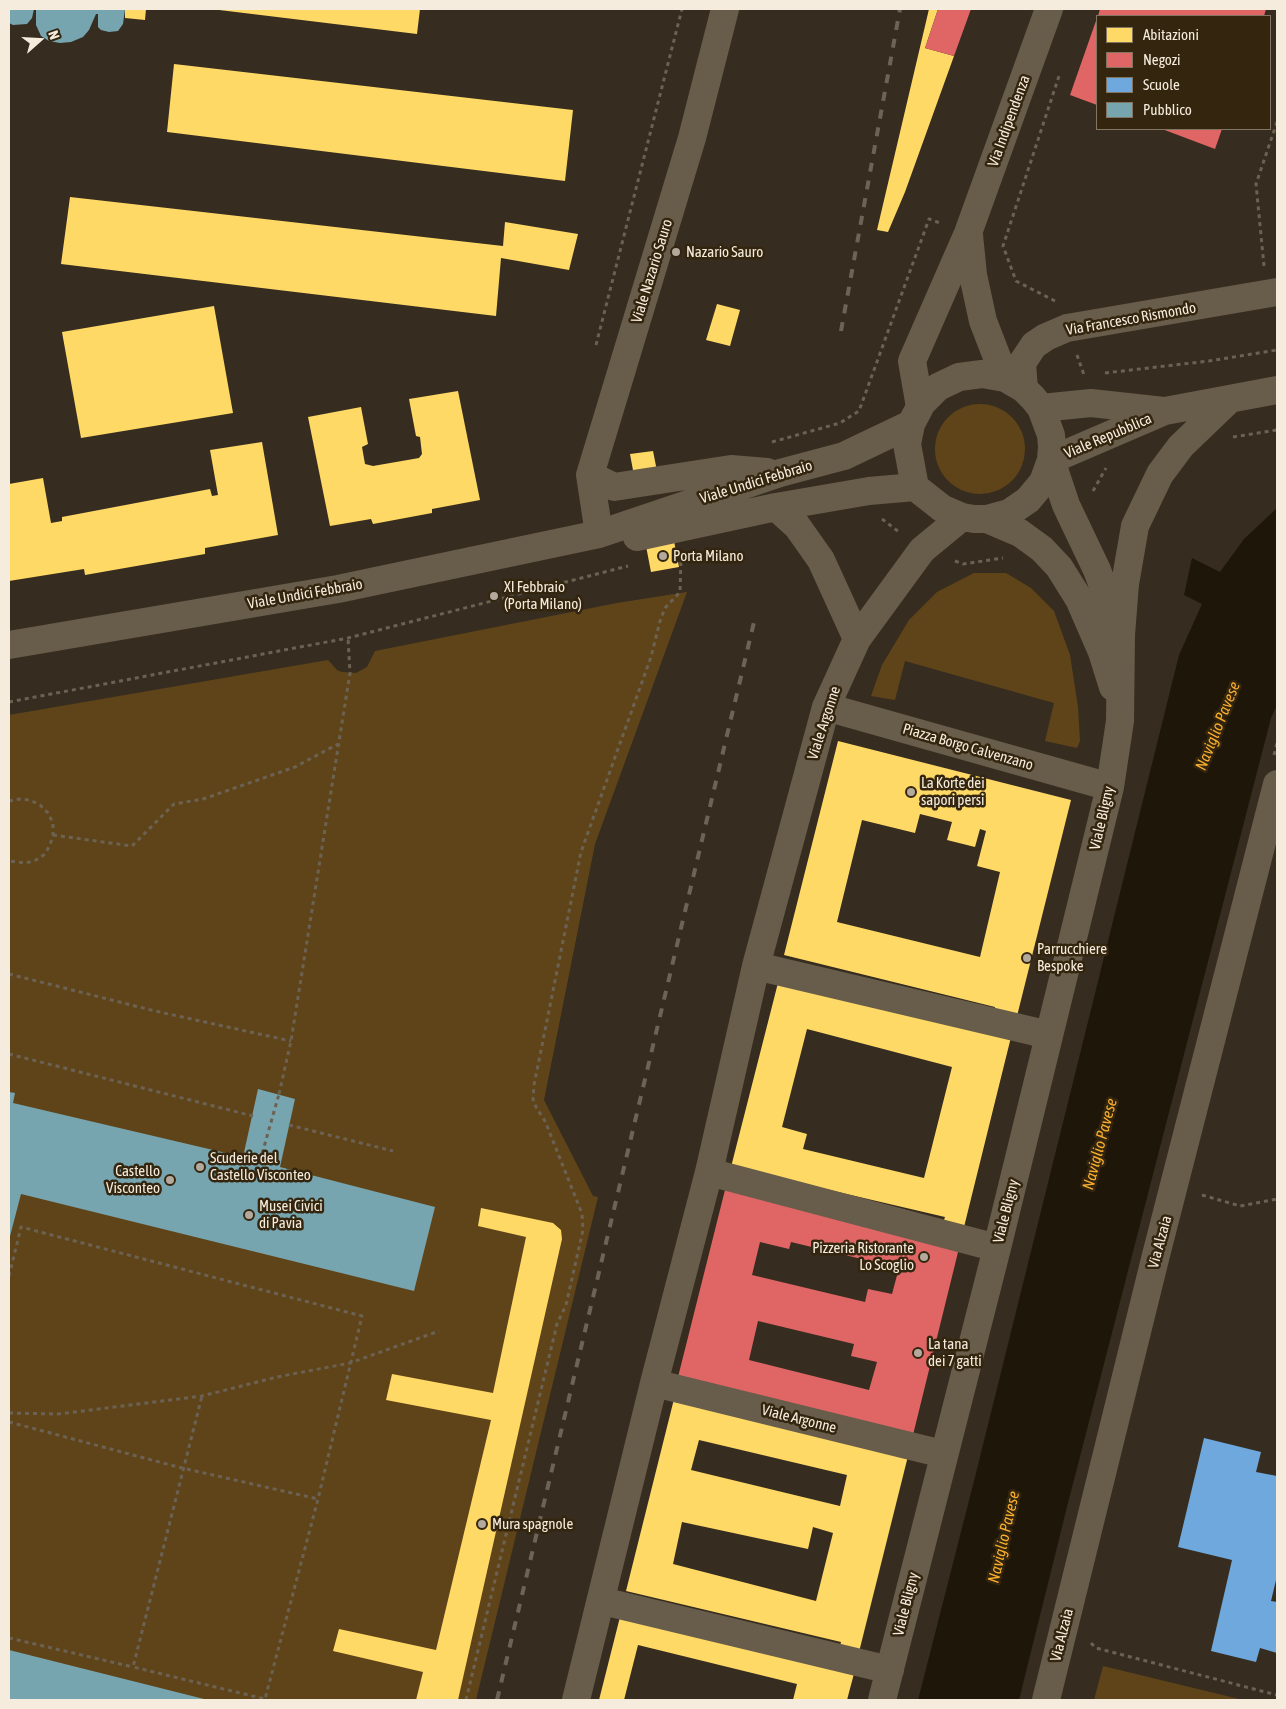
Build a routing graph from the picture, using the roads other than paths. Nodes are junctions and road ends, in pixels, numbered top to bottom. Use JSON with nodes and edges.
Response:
{"nodes":[{"id":1,"x":726,"y":9,"type":"edge"},
{"id":2,"x":1049,"y":9,"type":"edge"},
{"id":3,"x":968,"y":233,"type":"junction"},
{"id":4,"x":1272,"y":293,"type":"edge"},
{"id":5,"x":1277,"y":390,"type":"edge"},
{"id":6,"x":1023,"y":391,"type":"junction"},
{"id":7,"x":1230,"y":399,"type":"junction"},
{"id":8,"x":1165,"y":411,"type":"junction"},
{"id":9,"x":915,"y":416,"type":"junction"},
{"id":10,"x":1051,"y":460,"type":"junction"},
{"id":11,"x":780,"y":473,"type":"junction"},
{"id":12,"x":590,"y":475,"type":"junction"},
{"id":13,"x":915,"y":487,"type":"junction"},
{"id":14,"x":776,"y":506,"type":"junction"},
{"id":15,"x":974,"y":518,"type":"junction"},
{"id":16,"x":599,"y":534,"type":"junction"},
{"id":17,"x":1122,"y":635,"type":"junction"},
{"id":18,"x":857,"y":639,"type":"junction"},
{"id":19,"x":9,"y":645,"type":"edge"},
{"id":20,"x":826,"y":707,"type":"junction"},
{"id":21,"x":1120,"y":721,"type":"junction"},
{"id":22,"x":1277,"y":784,"type":"edge"},
{"id":23,"x":1110,"y":787,"type":"junction"},
{"id":24,"x":756,"y":966,"type":"junction"},
{"id":25,"x":1049,"y":1034,"type":"junction"},
{"id":26,"x":709,"y":1172,"type":"junction"},
{"id":27,"x":997,"y":1248,"type":"junction"},
{"id":28,"x":654,"y":1383,"type":"junction"},
{"id":29,"x":943,"y":1454,"type":"junction"},
{"id":30,"x":602,"y":1600,"type":"junction"},
{"id":31,"x":890,"y":1670,"type":"junction"},
{"id":32,"x":576,"y":1700,"type":"edge"},
{"id":33,"x":882,"y":1700,"type":"edge"},
{"id":34,"x":1046,"y":1700,"type":"edge"}],
"edges":[{"from":1,"to":12,"type":"street","name":"Viale Nazario Sauro"},
{"from":2,"to":3,"type":"street","name":"Via Indipendenza"},
{"from":3,"to":6,"type":"street","name":"Via Indipendenza"},
{"from":3,"to":9,"type":"street","name":"Via Indipendenza"},
{"from":4,"to":6,"type":"street","name":"Via Francesco Rismondo"},
{"from":5,"to":7,"type":"street","name":"Viale Repubblica"},
{"from":6,"to":8,"type":"street","name":"Viale Repubblica"},
{"from":6,"to":9,"type":"street"},
{"from":6,"to":10,"type":"street"},
{"from":7,"to":8,"type":"street","name":"Viale Repubblica"},
{"from":7,"to":17,"type":"street","name":"Viale Bligny"},
{"from":8,"to":10,"type":"street","name":"Viale Repubblica"},
{"from":9,"to":11,"type":"street","name":"Viale Undici Febbraio"},
{"from":9,"to":13,"type":"street"},
{"from":10,"to":15,"type":"street"},
{"from":10,"to":17,"type":"street","name":"Viale Bligny"},
{"from":11,"to":12,"type":"street"},
{"from":11,"to":16,"type":"street","name":"Viale Undici Febbraio"},
{"from":12,"to":16,"type":"street","name":"Viale Nazario Sauro"},
{"from":13,"to":14,"type":"street","name":"Viale Undici Febbraio"},
{"from":13,"to":15,"type":"street"},
{"from":14,"to":16,"type":"street","name":"Viale Undici Febbraio"},
{"from":14,"to":18,"type":"street"},
{"from":15,"to":18,"type":"street","name":"Viale Argonne"},
{"from":15,"to":21,"type":"street","name":"Viale Bligny"},
{"from":16,"to":19,"type":"street","name":"Viale Undici Febbraio"},
{"from":17,"to":21,"type":"street","name":"Viale Bligny"},
{"from":18,"to":20,"type":"street","name":"Viale Argonne"},
{"from":20,"to":23,"type":"street","name":"Piazza Borgo Calvenzano"},
{"from":20,"to":24,"type":"street","name":"Viale Argonne"},
{"from":21,"to":23,"type":"street","name":"Viale Bligny"},
{"from":22,"to":34,"type":"street","name":"Via Alzaia"},
{"from":23,"to":25,"type":"street","name":"Viale Bligny"},
{"from":24,"to":25,"type":"street"},
{"from":24,"to":26,"type":"street","name":"Viale Argonne"},
{"from":25,"to":27,"type":"street","name":"Viale Bligny"},
{"from":26,"to":27,"type":"street"},
{"from":26,"to":28,"type":"street","name":"Viale Argonne"},
{"from":27,"to":29,"type":"street","name":"Viale Bligny"},
{"from":28,"to":29,"type":"street","name":"Viale Argonne"},
{"from":28,"to":30,"type":"street","name":"Viale Argonne"},
{"from":29,"to":31,"type":"street","name":"Viale Bligny"},
{"from":30,"to":31,"type":"street"},
{"from":30,"to":32,"type":"street","name":"Viale Argonne"},
{"from":31,"to":33,"type":"street","name":"Viale Bligny"}]}
